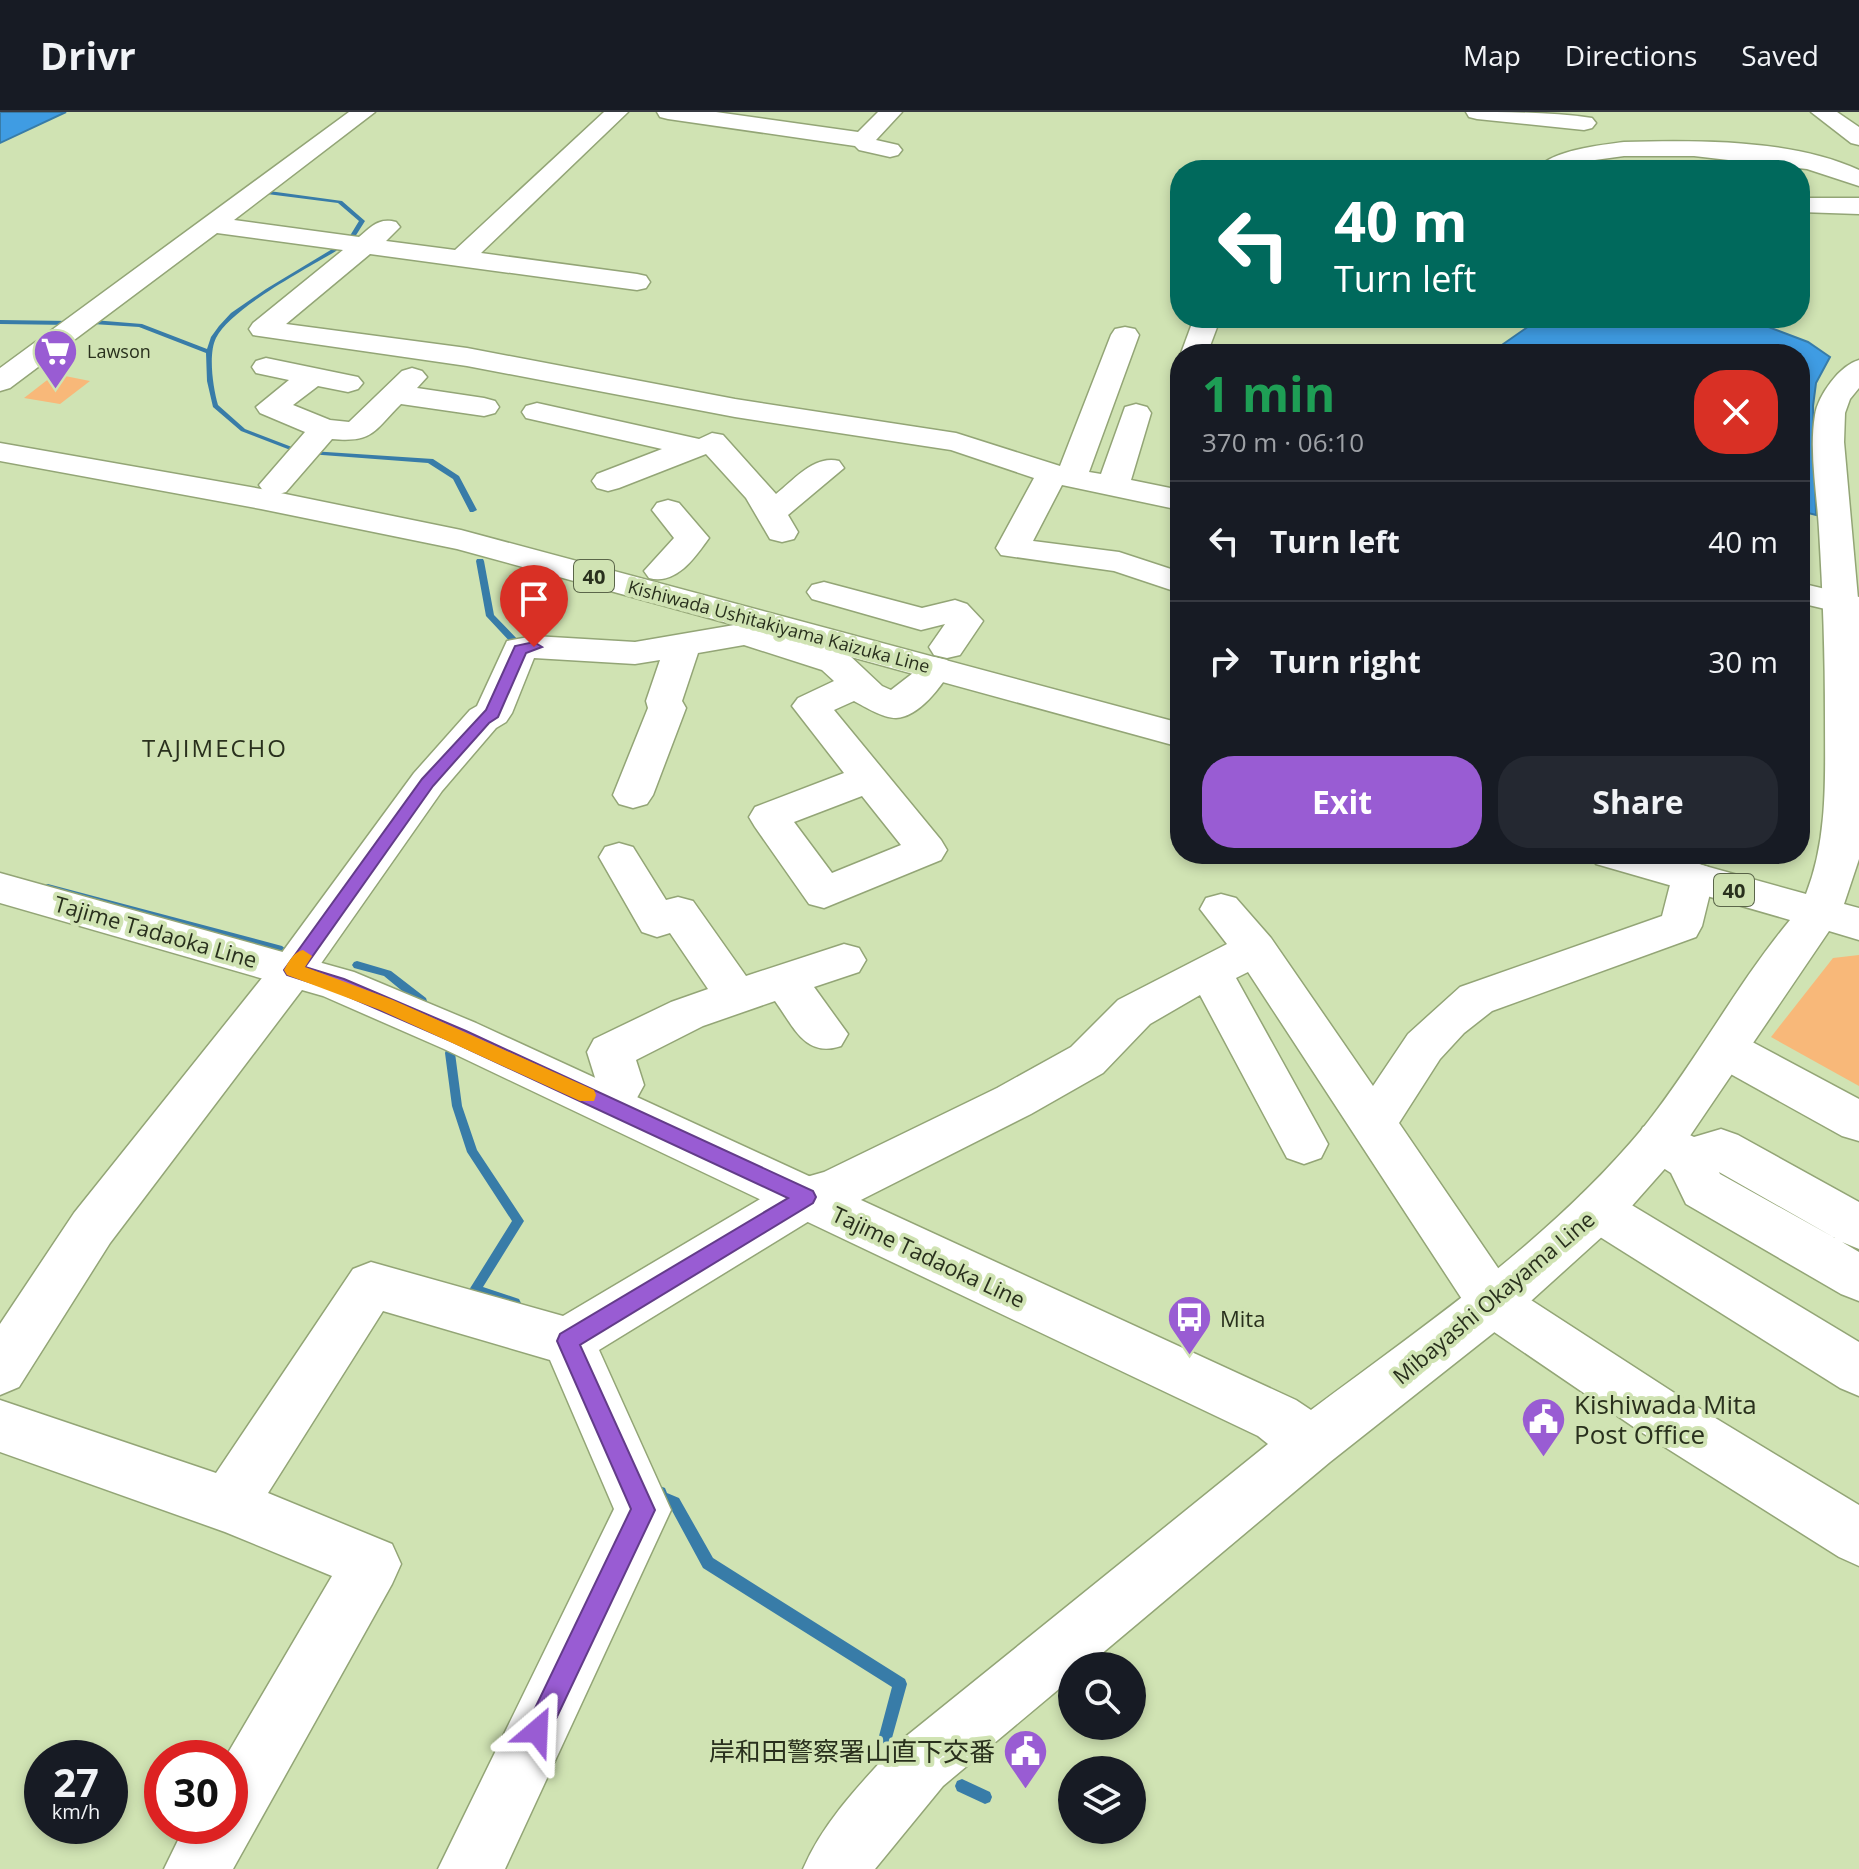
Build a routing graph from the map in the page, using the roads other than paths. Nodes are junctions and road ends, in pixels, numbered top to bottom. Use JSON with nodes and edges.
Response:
{"nodes":[{"id":1,"x":364,"y":112,"type":"edge"},
{"id":2,"x":617,"y":112,"type":"edge"},
{"id":3,"x":668,"y":112,"type":"edge"},
{"id":4,"x":891,"y":112,"type":"edge"},
{"id":5,"x":1477,"y":112,"type":"edge"},
{"id":6,"x":1822,"y":112,"type":"edge"},
{"id":7,"x":697,"y":114,"type":"edge"},
{"id":8,"x":1584,"y":123,"type":"dead end"},
{"id":9,"x":1859,"y":138,"type":"edge"},
{"id":10,"x":863,"y":140,"type":"junction"},
{"id":11,"x":890,"y":150,"type":"dead end"},
{"id":12,"x":1590,"y":160,"type":"edge"},
{"id":13,"x":1792,"y":160,"type":"edge"},
{"id":14,"x":1810,"y":163,"type":"edge"},
{"id":15,"x":1859,"y":179,"type":"edge"},
{"id":16,"x":1810,"y":205,"type":"edge"},
{"id":17,"x":1859,"y":206,"type":"edge"},
{"id":18,"x":212,"y":225,"type":"junction"},
{"id":19,"x":376,"y":237,"type":"junction"},
{"id":20,"x":460,"y":259,"type":"junction"},
{"id":21,"x":637,"y":282,"type":"dead end"},
{"id":22,"x":1117,"y":353,"type":"dead end"},
{"id":23,"x":266,"y":367,"type":"dead end"},
{"id":24,"x":1859,"y":369,"type":"edge"},
{"id":25,"x":313,"y":376,"type":"junction"},
{"id":26,"x":0,"y":382,"type":"edge"},
{"id":27,"x":348,"y":383,"type":"dead end"},
{"id":28,"x":735,"y":408,"type":"junction"},
{"id":29,"x":460,"y":412,"type":"dead end"},
{"id":30,"x":537,"y":412,"type":"dead end"},
{"id":31,"x":1136,"y":413,"type":"dead end"},
{"id":32,"x":324,"y":429,"type":"junction"},
{"id":33,"x":608,"y":429,"type":"junction"},
{"id":34,"x":0,"y":432,"type":"edge"},
{"id":35,"x":704,"y":444,"type":"junction"},
{"id":36,"x":572,"y":445,"type":"dead end"},
{"id":37,"x":0,"y":452,"type":"edge"},
{"id":38,"x":828,"y":468,"type":"dead end"},
{"id":39,"x":1061,"y":476,"type":"junction"},
{"id":40,"x":608,"y":481,"type":"dead end"},
{"id":41,"x":275,"y":485,"type":"junction"},
{"id":42,"x":1113,"y":486,"type":"junction"},
{"id":43,"x":1170,"y":498,"type":"edge"},
{"id":44,"x":668,"y":510,"type":"dead end"},
{"id":45,"x":661,"y":571,"type":"junction"},
{"id":46,"x":1170,"y":580,"type":"edge"},
{"id":47,"x":824,"y":592,"type":"dead end"},
{"id":48,"x":1810,"y":595,"type":"edge"},
{"id":49,"x":1850,"y":604,"type":"edge"},
{"id":50,"x":683,"y":646,"type":"junction"},
{"id":51,"x":941,"y":658,"type":"junction"},
{"id":52,"x":859,"y":684,"type":"junction"},
{"id":53,"x":1170,"y":708,"type":"edge"},
{"id":54,"x":1170,"y":732,"type":"edge"},
{"id":55,"x":869,"y":778,"type":"dead end"},
{"id":56,"x":633,"y":795,"type":"dead end"},
{"id":57,"x":619,"y":857,"type":"dead end"},
{"id":58,"x":1703,"y":866,"type":"edge"},
{"id":59,"x":0,"y":888,"type":"edge"},
{"id":60,"x":1842,"y":904,"type":"edge"},
{"id":61,"x":1221,"y":909,"type":"dead end"},
{"id":62,"x":1256,"y":949,"type":"junction"},
{"id":63,"x":844,"y":960,"type":"dead end"},
{"id":64,"x":293,"y":970,"type":"junction"},
{"id":65,"x":1207,"y":972,"type":"junction"},
{"id":66,"x":784,"y":980,"type":"junction"},
{"id":67,"x":737,"y":997,"type":"junction"},
{"id":68,"x":825,"y":1034,"type":"dead end"},
{"id":69,"x":1725,"y":1049,"type":"junction"},
{"id":70,"x":609,"y":1105,"type":"junction"},
{"id":71,"x":1370,"y":1120,"type":"junction"},
{"id":72,"x":1859,"y":1122,"type":"edge"},
{"id":73,"x":1304,"y":1144,"type":"dead end"},
{"id":74,"x":1674,"y":1150,"type":"junction"},
{"id":75,"x":806,"y":1197,"type":"junction"},
{"id":76,"x":1598,"y":1210,"type":"junction"},
{"id":77,"x":1859,"y":1227,"type":"edge"},
{"id":78,"x":1859,"y":1278,"type":"edge"},
{"id":79,"x":1493,"y":1303,"type":"junction"},
{"id":80,"x":568,"y":1341,"type":"junction"},
{"id":81,"x":0,"y":1370,"type":"edge"},
{"id":82,"x":1859,"y":1371,"type":"edge"},
{"id":83,"x":0,"y":1426,"type":"edge"},
{"id":84,"x":1311,"y":1443,"type":"junction"},
{"id":85,"x":228,"y":1505,"type":"junction"},
{"id":86,"x":1859,"y":1537,"type":"edge"},
{"id":87,"x":248,"y":1780,"type":"edge"},
{"id":88,"x":211,"y":1844,"type":"edge"},
{"id":89,"x":197,"y":1869,"type":"edge"},
{"id":90,"x":471,"y":1869,"type":"edge"},
{"id":91,"x":836,"y":1869,"type":"edge"}],
"edges":[{"from":1,"to":18,"type":"street"},
{"from":2,"to":20,"type":"street"},
{"from":3,"to":7,"type":"street"},
{"from":4,"to":10,"type":"street"},
{"from":5,"to":8,"type":"street"},
{"from":6,"to":9,"type":"street"},
{"from":7,"to":10,"type":"street"},
{"from":10,"to":11,"type":"street"},
{"from":12,"to":13,"type":"street"},
{"from":14,"to":15,"type":"street"},
{"from":16,"to":17,"type":"street"},
{"from":18,"to":19,"type":"street"},
{"from":18,"to":26,"type":"street"},
{"from":19,"to":20,"type":"street"},
{"from":19,"to":28,"type":"street"},
{"from":20,"to":21,"type":"street"},
{"from":22,"to":39,"type":"street"},
{"from":23,"to":25,"type":"street"},
{"from":24,"to":49,"type":"street","name":"Mibayashi Okayama Line"},
{"from":25,"to":27,"type":"street"},
{"from":25,"to":32,"type":"street"},
{"from":28,"to":35,"type":"street"},
{"from":28,"to":39,"type":"street"},
{"from":29,"to":32,"type":"street"},
{"from":30,"to":33,"type":"street"},
{"from":31,"to":42,"type":"street"},
{"from":32,"to":41,"type":"street"},
{"from":33,"to":35,"type":"street"},
{"from":33,"to":36,"type":"street"},
{"from":34,"to":41,"type":"street","name":"Kishiwada Ushitakiyama Kaizuka Line","number":"40"},
{"from":35,"to":38,"type":"street"},
{"from":35,"to":40,"type":"street"},
{"from":37,"to":51,"type":"street","name":"Kishiwada Ushitakiyama Kaizuka Line","number":"40"},
{"from":39,"to":42,"type":"street"},
{"from":39,"to":46,"type":"street"},
{"from":41,"to":45,"type":"street","name":"Kishiwada Ushitakiyama Kaizuka Line","number":"40"},
{"from":42,"to":43,"type":"street"},
{"from":44,"to":45,"type":"street"},
{"from":45,"to":51,"type":"street","name":"Kishiwada Ushitakiyama Kaizuka Line","number":"40"},
{"from":47,"to":51,"type":"street"},
{"from":48,"to":49,"type":"street"},
{"from":49,"to":60,"type":"street","name":"Mibayashi Okayama Line"},
{"from":50,"to":52,"type":"street"},
{"from":50,"to":56,"type":"street"},
{"from":50,"to":64,"type":"street"},
{"from":51,"to":52,"type":"street"},
{"from":51,"to":53,"type":"street","name":"Kishiwada Ushitakiyama Kaizuka Line","number":"40"},
{"from":51,"to":54,"type":"street","name":"Kishiwada Ushitakiyama Kaizuka Line","number":"40"},
{"from":52,"to":55,"type":"street"},
{"from":57,"to":67,"type":"street"},
{"from":58,"to":60,"type":"street","number":"40"},
{"from":58,"to":71,"type":"street"},
{"from":59,"to":64,"type":"street","name":"Tajime Tadaoka Line"},
{"from":60,"to":69,"type":"street","name":"Mibayashi Okayama Line"},
{"from":61,"to":62,"type":"street"},
{"from":62,"to":65,"type":"street"},
{"from":62,"to":71,"type":"street"},
{"from":63,"to":66,"type":"street"},
{"from":64,"to":70,"type":"street","name":"Tajime Tadaoka Line"},
{"from":64,"to":81,"type":"street"},
{"from":65,"to":73,"type":"street"},
{"from":65,"to":75,"type":"street"},
{"from":66,"to":67,"type":"street"},
{"from":66,"to":68,"type":"street"},
{"from":67,"to":70,"type":"street"},
{"from":69,"to":72,"type":"street"},
{"from":69,"to":74,"type":"street","name":"Mibayashi Okayama Line"},
{"from":70,"to":75,"type":"street","name":"Tajime Tadaoka Line"},
{"from":71,"to":79,"type":"street"},
{"from":74,"to":76,"type":"street","name":"Mibayashi Okayama Line"},
{"from":74,"to":77,"type":"street"},
{"from":74,"to":78,"type":"street"},
{"from":75,"to":80,"type":"street"},
{"from":75,"to":84,"type":"street","name":"Tajime Tadaoka Line"},
{"from":76,"to":79,"type":"street","name":"Mibayashi Okayama Line"},
{"from":76,"to":82,"type":"street"},
{"from":79,"to":84,"type":"street","name":"Mibayashi Okayama Line"},
{"from":79,"to":86,"type":"street"},
{"from":80,"to":85,"type":"street"},
{"from":80,"to":90,"type":"street"},
{"from":83,"to":85,"type":"street"},
{"from":84,"to":91,"type":"street","name":"Mibayashi Okayama Line"},
{"from":85,"to":87,"type":"street"},
{"from":88,"to":89,"type":"street"}]}
